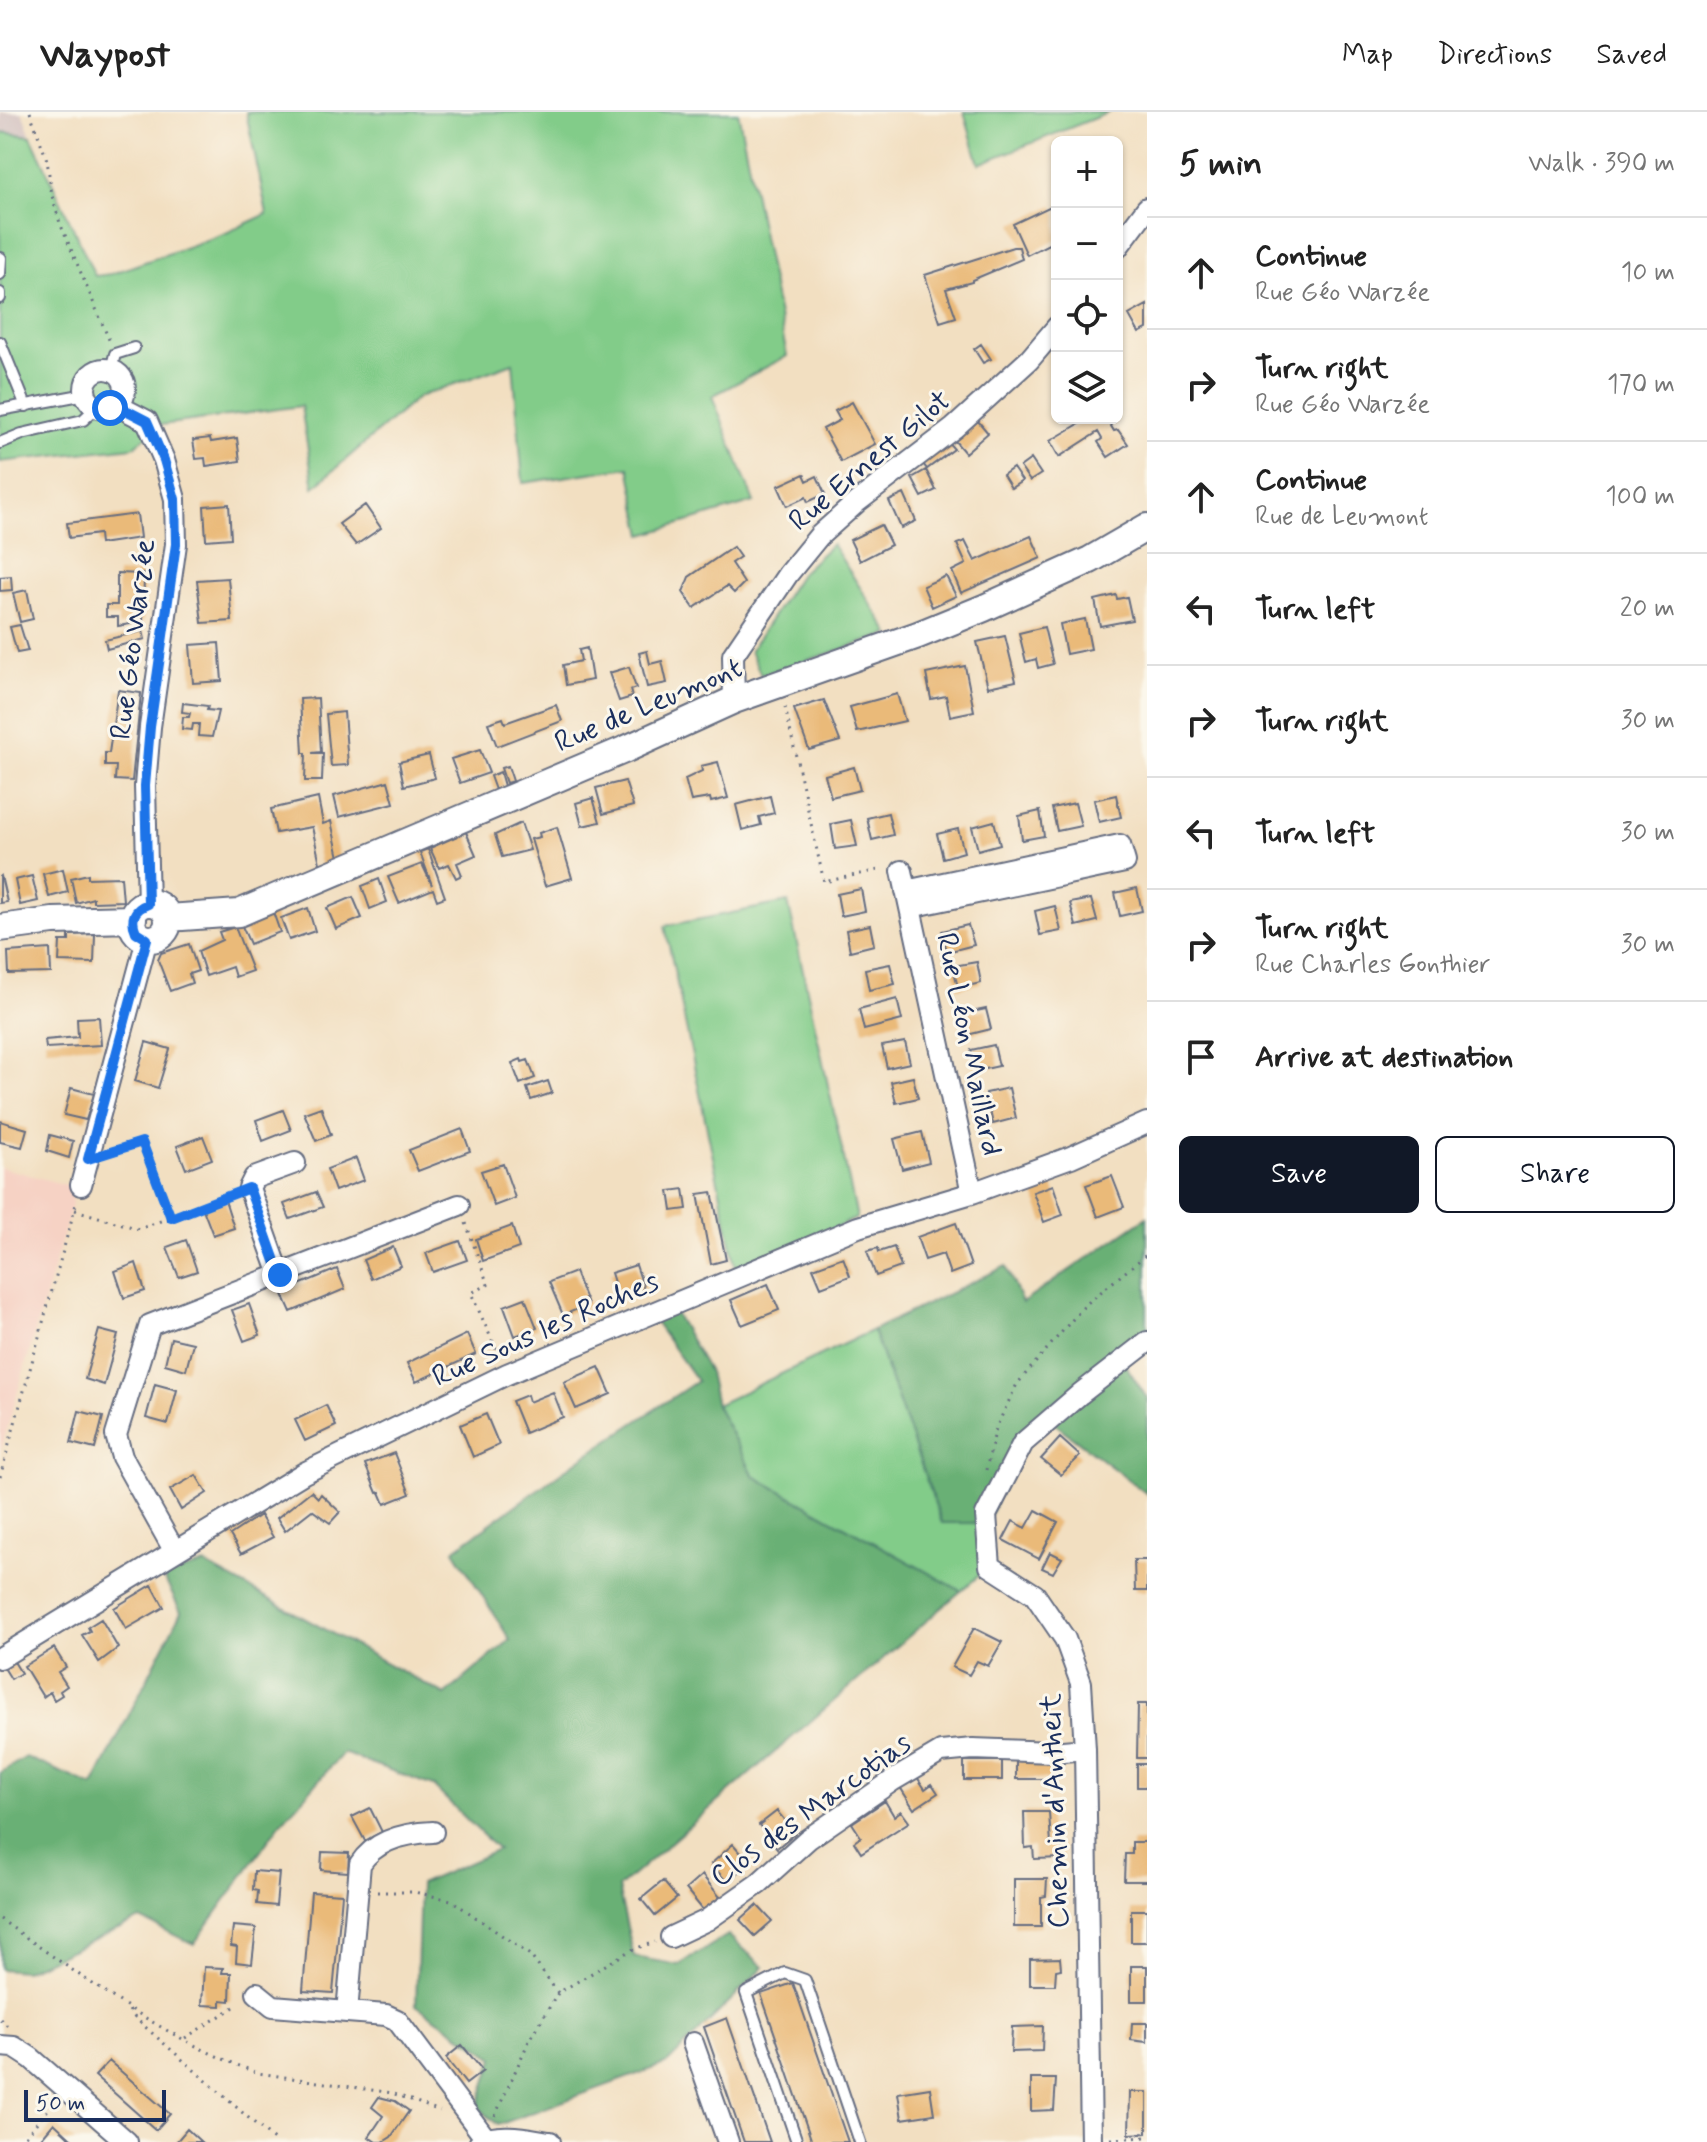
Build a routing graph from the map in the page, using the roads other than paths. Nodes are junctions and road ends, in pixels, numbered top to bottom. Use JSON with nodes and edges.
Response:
{"nodes":[{"id":1,"x":1147,"y":208,"type":"edge"},
{"id":2,"x":1123,"y":240,"type":"edge"},
{"id":3,"x":1,"y":258,"type":"edge"},
{"id":4,"x":0,"y":274,"type":"edge"},
{"id":5,"x":1051,"y":334,"type":"edge"},
{"id":6,"x":0,"y":342,"type":"edge"},
{"id":7,"x":134,"y":348,"type":"dead end"},
{"id":8,"x":113,"y":362,"type":"junction"},
{"id":9,"x":100,"y":402,"type":"junction"},
{"id":10,"x":26,"y":406,"type":"junction"},
{"id":11,"x":0,"y":410,"type":"edge"},
{"id":12,"x":0,"y":443,"type":"edge"},
{"id":13,"x":1147,"y":527,"type":"edge"},
{"id":14,"x":734,"y":700,"type":"junction"},
{"id":15,"x":906,"y":890,"type":"junction"},
{"id":16,"x":149,"y":920,"type":"junction"},
{"id":17,"x":0,"y":928,"type":"edge"},
{"id":18,"x":1147,"y":1123,"type":"edge"},
{"id":19,"x":295,"y":1163,"type":"dead end"},
{"id":20,"x":81,"y":1185,"type":"road end"},
{"id":21,"x":972,"y":1193,"type":"junction"},
{"id":22,"x":459,"y":1205,"type":"road end"},
{"id":23,"x":280,"y":1275,"type":"junction"},
{"id":24,"x":1147,"y":1342,"type":"edge"},
{"id":25,"x":174,"y":1550,"type":"junction"},
{"id":26,"x":0,"y":1658,"type":"edge"},
{"id":27,"x":1085,"y":1749,"type":"junction"},
{"id":28,"x":433,"y":1832,"type":"dead end"},
{"id":29,"x":671,"y":1937,"type":"road end"},
{"id":30,"x":257,"y":1993,"type":"road end"},
{"id":31,"x":347,"y":2012,"type":"junction"},
{"id":32,"x":693,"y":2043,"type":"dead end"},
{"id":33,"x":0,"y":2046,"type":"edge"},
{"id":34,"x":483,"y":2140,"type":"edge"},
{"id":35,"x":1084,"y":2141,"type":"edge"},
{"id":36,"x":127,"y":2142,"type":"edge"},
{"id":37,"x":550,"y":2142,"type":"edge"},
{"id":38,"x":728,"y":2142,"type":"edge"},
{"id":39,"x":797,"y":2142,"type":"edge"},
{"id":40,"x":860,"y":2142,"type":"edge"}],
"edges":[{"from":1,"to":2,"type":"street"},
{"from":3,"to":4,"type":"lane"},
{"from":5,"to":14,"type":"street","name":"Rue Ernest Gilot"},
{"from":6,"to":10,"type":"lane"},
{"from":7,"to":8,"type":"lane"},
{"from":8,"to":9,"type":"street"},
{"from":8,"to":9,"type":"street"},
{"from":9,"to":10,"type":"lane"},
{"from":9,"to":12,"type":"lane"},
{"from":9,"to":16,"type":"street","name":"Rue Géo Warzée"},
{"from":10,"to":11,"type":"lane"},
{"from":13,"to":14,"type":"street","name":"Rue de Leumont"},
{"from":14,"to":16,"type":"street","name":"Rue de Leumont"},
{"from":15,"to":15,"type":"street","name":"Rue Léon Maillard"},
{"from":15,"to":21,"type":"street","name":"Rue Léon Maillard"},
{"from":16,"to":17,"type":"street","name":"Rue de Leumont"},
{"from":16,"to":20,"type":"street"},
{"from":18,"to":21,"type":"street","name":"Rue Sous les Roches"},
{"from":19,"to":23,"type":"street"},
{"from":21,"to":25,"type":"street","name":"Rue Sous les Roches"},
{"from":22,"to":23,"type":"street"},
{"from":23,"to":25,"type":"street"},
{"from":24,"to":27,"type":"street","name":"Chemin d'Antheit"},
{"from":25,"to":26,"type":"street","name":"Rue Sous les Roches"},
{"from":27,"to":29,"type":"street","name":"Clos des Marcotias"},
{"from":27,"to":35,"type":"street","name":"Chemin d'Antheit"},
{"from":28,"to":31,"type":"street"},
{"from":30,"to":31,"type":"street"},
{"from":31,"to":34,"type":"street"},
{"from":32,"to":38,"type":"street"},
{"from":33,"to":36,"type":"street"},
{"from":34,"to":37,"type":"street"},
{"from":39,"to":40,"type":"lane"}]}
